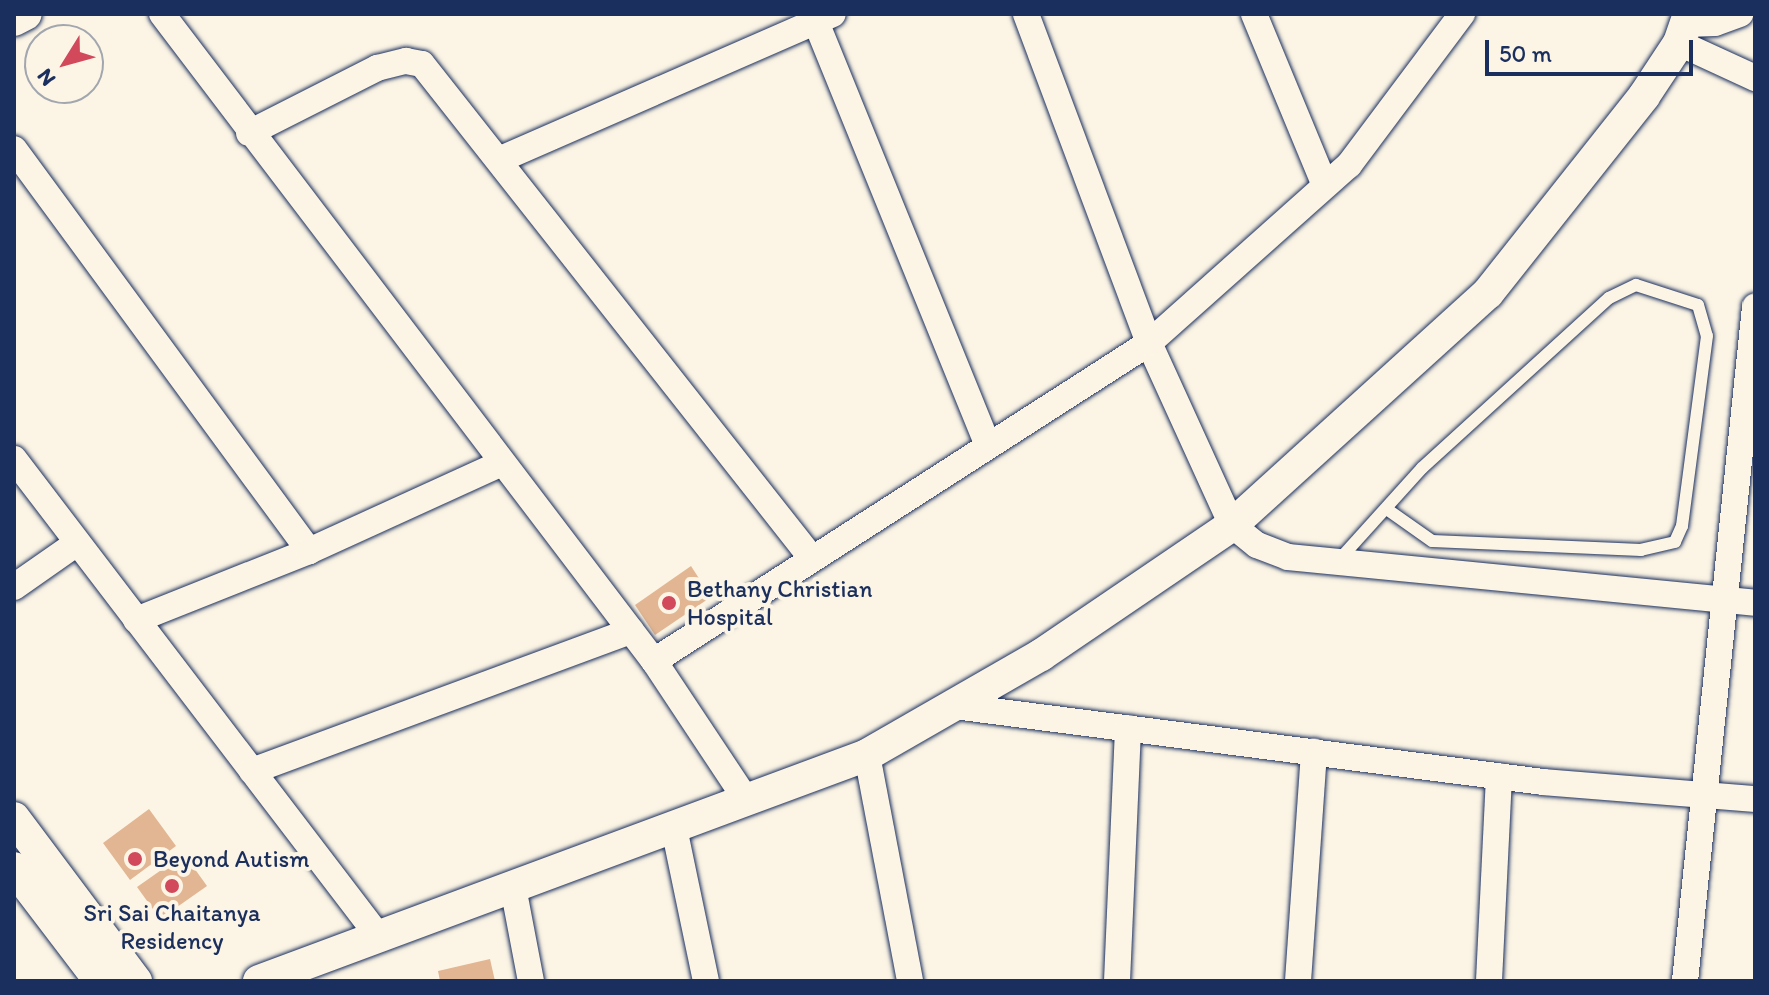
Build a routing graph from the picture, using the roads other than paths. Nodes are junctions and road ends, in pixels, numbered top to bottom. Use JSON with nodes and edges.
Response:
{"nodes":[{"id":1,"x":26,"y":14,"type":"edge"},
{"id":2,"x":162,"y":14,"type":"edge"},
{"id":3,"x":1026,"y":14,"type":"edge"},
{"id":4,"x":1254,"y":14,"type":"edge"},
{"id":5,"x":1462,"y":14,"type":"edge"},
{"id":6,"x":1740,"y":14,"type":"edge"},
{"id":7,"x":824,"y":18,"type":"edge"},
{"id":8,"x":14,"y":20,"type":"edge"},
{"id":9,"x":1684,"y":27,"type":"edge"},
{"id":10,"x":1755,"y":78,"type":"edge"},
{"id":11,"x":249,"y":133,"type":"junction"},
{"id":12,"x":14,"y":149,"type":"edge"},
{"id":13,"x":501,"y":159,"type":"junction"},
{"id":14,"x":1325,"y":185,"type":"junction"},
{"id":15,"x":1755,"y":307,"type":"edge"},
{"id":16,"x":1149,"y":343,"type":"junction"},
{"id":17,"x":987,"y":444,"type":"junction"},
{"id":18,"x":14,"y":459,"type":"edge"},
{"id":19,"x":502,"y":463,"type":"junction"},
{"id":20,"x":1388,"y":510,"type":"junction"},
{"id":21,"x":1232,"y":525,"type":"junction"},
{"id":22,"x":77,"y":543,"type":"junction"},
{"id":23,"x":309,"y":551,"type":"junction"},
{"id":24,"x":810,"y":556,"type":"junction"},
{"id":25,"x":1338,"y":561,"type":"junction"},
{"id":26,"x":14,"y":587,"type":"edge"},
{"id":27,"x":1722,"y":599,"type":"junction"},
{"id":28,"x":1755,"y":603,"type":"edge"},
{"id":29,"x":136,"y":620,"type":"junction"},
{"id":30,"x":631,"y":631,"type":"junction"},
{"id":31,"x":654,"y":661,"type":"junction"},
{"id":32,"x":954,"y":706,"type":"junction"},
{"id":33,"x":1128,"y":728,"type":"junction"},
{"id":34,"x":1314,"y":752,"type":"junction"},
{"id":35,"x":867,"y":755,"type":"junction"},
{"id":36,"x":252,"y":771,"type":"junction"},
{"id":37,"x":1499,"y":776,"type":"junction"},
{"id":38,"x":1705,"y":795,"type":"junction"},
{"id":39,"x":1755,"y":799,"type":"edge"},
{"id":40,"x":747,"y":801,"type":"junction"},
{"id":41,"x":14,"y":818,"type":"edge"},
{"id":42,"x":674,"y":828,"type":"junction"},
{"id":43,"x":14,"y":868,"type":"edge"},
{"id":44,"x":513,"y":887,"type":"junction"},
{"id":45,"x":379,"y":937,"type":"junction"},
{"id":46,"x":100,"y":981,"type":"edge"},
{"id":47,"x":136,"y":981,"type":"edge"},
{"id":48,"x":259,"y":981,"type":"edge"},
{"id":49,"x":531,"y":981,"type":"edge"},
{"id":50,"x":706,"y":981,"type":"edge"},
{"id":51,"x":910,"y":981,"type":"edge"},
{"id":52,"x":1117,"y":981,"type":"edge"},
{"id":53,"x":1298,"y":981,"type":"edge"},
{"id":54,"x":1489,"y":981,"type":"edge"},
{"id":55,"x":1685,"y":981,"type":"edge"}],
"edges":[{"from":1,"to":8,"type":"street"},
{"from":2,"to":11,"type":"street"},
{"from":3,"to":16,"type":"street"},
{"from":4,"to":14,"type":"street"},
{"from":5,"to":14,"type":"street"},
{"from":6,"to":9,"type":"street"},
{"from":7,"to":13,"type":"street"},
{"from":7,"to":17,"type":"street"},
{"from":9,"to":10,"type":"street"},
{"from":9,"to":21,"type":"street"},
{"from":11,"to":13,"type":"street"},
{"from":11,"to":19,"type":"street"},
{"from":12,"to":23,"type":"street"},
{"from":13,"to":24,"type":"street"},
{"from":14,"to":16,"type":"street"},
{"from":15,"to":27,"type":"street"},
{"from":16,"to":17,"type":"street"},
{"from":16,"to":21,"type":"street"},
{"from":17,"to":24,"type":"street"},
{"from":18,"to":22,"type":"street"},
{"from":19,"to":23,"type":"street"},
{"from":19,"to":30,"type":"street"},
{"from":20,"to":20,"type":"lane"},
{"from":20,"to":25,"type":"lane"},
{"from":21,"to":25,"type":"street"},
{"from":21,"to":32,"type":"street"},
{"from":22,"to":26,"type":"street"},
{"from":22,"to":29,"type":"street"},
{"from":23,"to":29,"type":"street"},
{"from":24,"to":31,"type":"street"},
{"from":25,"to":27,"type":"street"},
{"from":27,"to":28,"type":"street"},
{"from":27,"to":38,"type":"street"},
{"from":29,"to":36,"type":"street"},
{"from":30,"to":31,"type":"street"},
{"from":30,"to":36,"type":"street"},
{"from":31,"to":40,"type":"street"},
{"from":32,"to":33,"type":"street"},
{"from":32,"to":35,"type":"street"},
{"from":33,"to":34,"type":"street"},
{"from":33,"to":52,"type":"street"},
{"from":34,"to":37,"type":"street"},
{"from":34,"to":53,"type":"street"},
{"from":35,"to":40,"type":"street"},
{"from":35,"to":51,"type":"street"},
{"from":36,"to":45,"type":"street"},
{"from":37,"to":38,"type":"street"},
{"from":37,"to":54,"type":"street"},
{"from":38,"to":39,"type":"street"},
{"from":38,"to":55,"type":"street"},
{"from":40,"to":42,"type":"street"},
{"from":41,"to":47,"type":"street"},
{"from":42,"to":44,"type":"street"},
{"from":42,"to":50,"type":"street"},
{"from":43,"to":46,"type":"street"},
{"from":44,"to":45,"type":"street"},
{"from":44,"to":49,"type":"street"},
{"from":45,"to":48,"type":"street"}]}
